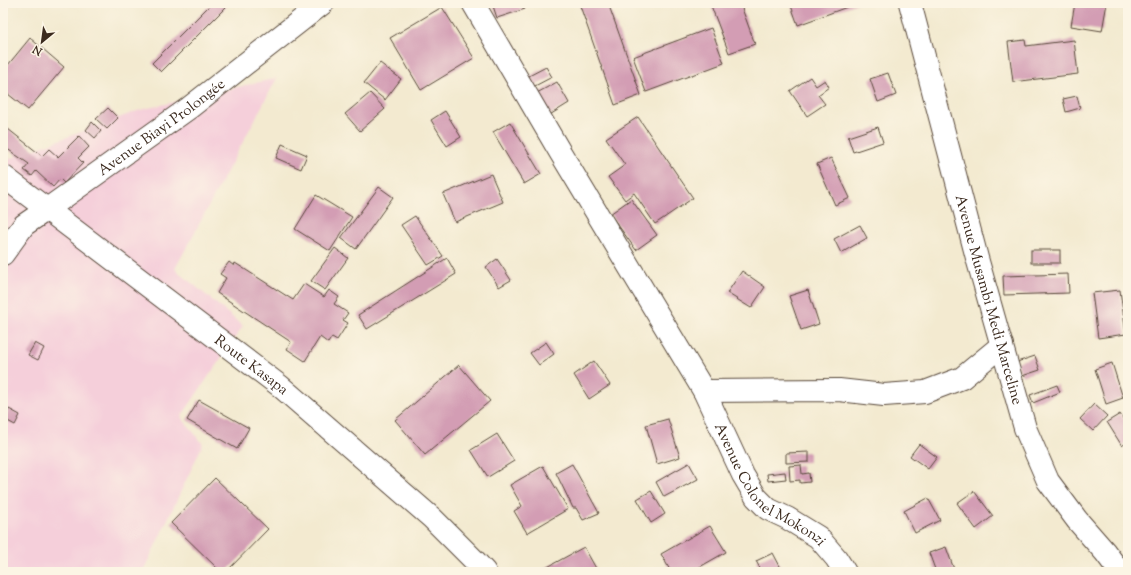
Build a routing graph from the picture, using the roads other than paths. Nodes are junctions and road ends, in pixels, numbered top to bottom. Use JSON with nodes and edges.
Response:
{"nodes":[{"id":1,"x":323,"y":3,"type":"edge"},
{"id":2,"x":473,"y":3,"type":"edge"},
{"id":3,"x":910,"y":3,"type":"edge"},
{"id":4,"x":3,"y":176,"type":"edge"},
{"id":5,"x":46,"y":210,"type":"junction"},
{"id":6,"x":3,"y":254,"type":"edge"},
{"id":7,"x":1002,"y":345,"type":"junction"},
{"id":8,"x":704,"y":391,"type":"junction"},
{"id":9,"x":485,"y":572,"type":"edge"},
{"id":10,"x":845,"y":572,"type":"edge"},
{"id":11,"x":1120,"y":572,"type":"edge"}],
"edges":[{"from":1,"to":5,"type":"street","name":"Avenue Biayi Prolongée"},
{"from":2,"to":8,"type":"street","name":"Avenue Colonel Mokonzi"},
{"from":3,"to":7,"type":"street","name":"Avenue Musambi Medi Marceline"},
{"from":4,"to":5,"type":"street","name":"Route Kasapa"},
{"from":5,"to":6,"type":"street","name":"Avenue Biayi Prolongée"},
{"from":5,"to":9,"type":"street","name":"Route Kasapa"},
{"from":7,"to":8,"type":"street"},
{"from":7,"to":11,"type":"street","name":"Avenue Musambi Medi Marceline"},
{"from":8,"to":10,"type":"street","name":"Avenue Colonel Mokonzi"}]}
